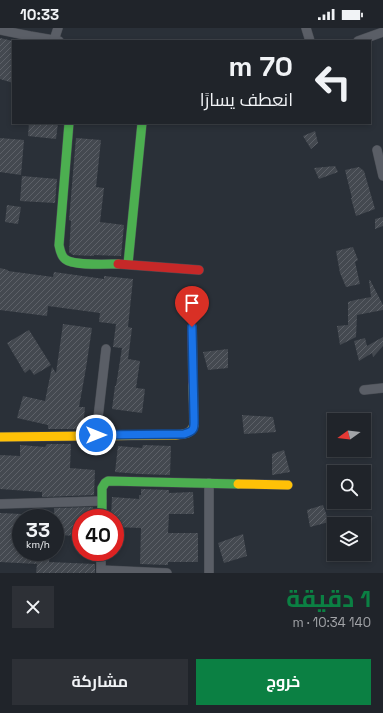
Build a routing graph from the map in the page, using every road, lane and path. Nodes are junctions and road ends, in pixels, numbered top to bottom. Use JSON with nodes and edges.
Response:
{"nodes":[{"id":1,"x":58,"y":28,"type":"edge"},
{"id":2,"x":306,"y":28,"type":"edge"},
{"id":3,"x":0,"y":30,"type":"edge"},
{"id":4,"x":383,"y":32,"type":"edge"},
{"id":5,"x":51,"y":40,"type":"edge"},
{"id":6,"x":56,"y":40,"type":"edge"},
{"id":7,"x":310,"y":40,"type":"edge"},
{"id":8,"x":361,"y":40,"type":"edge"},
{"id":9,"x":69,"y":124,"type":"edge"},
{"id":10,"x":142,"y":124,"type":"edge"},
{"id":11,"x":377,"y":150,"type":"dead end"},
{"id":12,"x":383,"y":176,"type":"edge"},
{"id":13,"x":128,"y":264,"type":"junction"},
{"id":14,"x":199,"y":270,"type":"dead end"},
{"id":15,"x":192,"y":327,"type":"dead end"},
{"id":16,"x":106,"y":349,"type":"dead end"},
{"id":17,"x":383,"y":388,"type":"edge"},
{"id":18,"x":364,"y":390,"type":"dead end"},
{"id":19,"x":96,"y":435,"type":"junction"},
{"id":20,"x":0,"y":437,"type":"edge"},
{"id":21,"x":210,"y":484,"type":"junction"},
{"id":22,"x":288,"y":485,"type":"dead end"},
{"id":23,"x":102,"y":501,"type":"junction"},
{"id":24,"x":0,"y":504,"type":"edge"},
{"id":25,"x":102,"y":509,"type":"edge"},
{"id":26,"x":101,"y":571,"type":"edge"},
{"id":27,"x":167,"y":573,"type":"edge"},
{"id":28,"x":209,"y":573,"type":"edge"}],
"edges":[{"from":1,"to":6,"type":"street"},
{"from":2,"to":7,"type":"street"},
{"from":3,"to":5,"type":"street"},
{"from":4,"to":8,"type":"street"},
{"from":9,"to":13,"type":"street"},
{"from":10,"to":13,"type":"street"},
{"from":11,"to":12,"type":"street"},
{"from":13,"to":14,"type":"street"},
{"from":15,"to":19,"type":"street"},
{"from":16,"to":19,"type":"street"},
{"from":17,"to":18,"type":"street"},
{"from":19,"to":20,"type":"street"},
{"from":21,"to":22,"type":"street"},
{"from":21,"to":23,"type":"street"},
{"from":21,"to":28,"type":"street"},
{"from":23,"to":24,"type":"street"},
{"from":23,"to":25,"type":"street"},
{"from":26,"to":27,"type":"street"}]}
